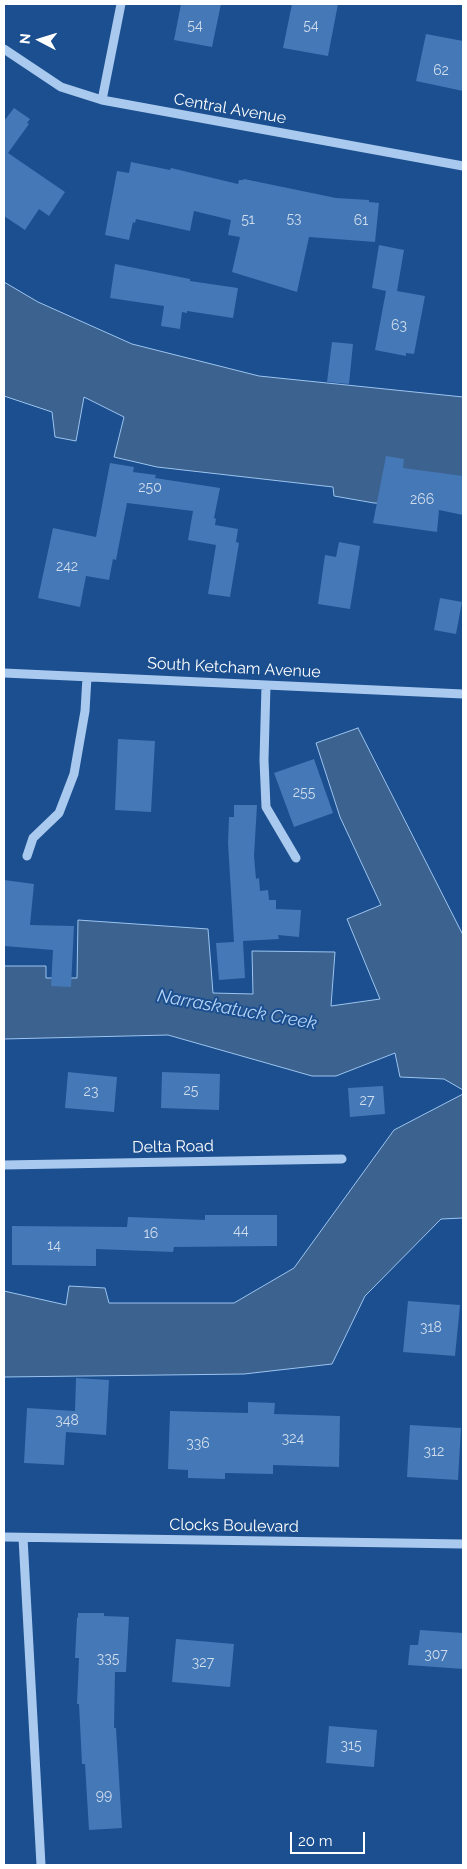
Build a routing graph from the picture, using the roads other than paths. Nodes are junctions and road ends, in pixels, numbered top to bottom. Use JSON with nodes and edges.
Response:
{"nodes":[{"id":1,"x":120,"y":4,"type":"edge"},
{"id":2,"x":4,"y":49,"type":"edge"},
{"id":3,"x":102,"y":100,"type":"junction"},
{"id":4,"x":463,"y":166,"type":"edge"},
{"id":5,"x":4,"y":673,"type":"edge"},
{"id":6,"x":87,"y":677,"type":"junction"},
{"id":7,"x":266,"y":685,"type":"junction"},
{"id":8,"x":463,"y":694,"type":"edge"},
{"id":9,"x":27,"y":856,"type":"dead end"},
{"id":10,"x":296,"y":858,"type":"dead end"},
{"id":11,"x":342,"y":1159,"type":"dead end"},
{"id":12,"x":4,"y":1165,"type":"edge"},
{"id":13,"x":4,"y":1537,"type":"edge"},
{"id":14,"x":23,"y":1538,"type":"junction"},
{"id":15,"x":463,"y":1544,"type":"edge"},
{"id":16,"x":41,"y":1865,"type":"edge"}],
"edges":[{"from":1,"to":3,"type":"street"},
{"from":2,"to":3,"type":"street","name":"Central Avenue"},
{"from":3,"to":4,"type":"street","name":"Central Avenue"},
{"from":5,"to":6,"type":"street","name":"South Ketcham Avenue"},
{"from":6,"to":7,"type":"street","name":"South Ketcham Avenue"},
{"from":6,"to":9,"type":"street"},
{"from":7,"to":8,"type":"street","name":"South Ketcham Avenue"},
{"from":7,"to":10,"type":"street"},
{"from":11,"to":12,"type":"street","name":"Delta Road"},
{"from":13,"to":14,"type":"street","name":"Clocks Boulevard"},
{"from":14,"to":15,"type":"street","name":"Clocks Boulevard"},
{"from":14,"to":16,"type":"street"}]}
